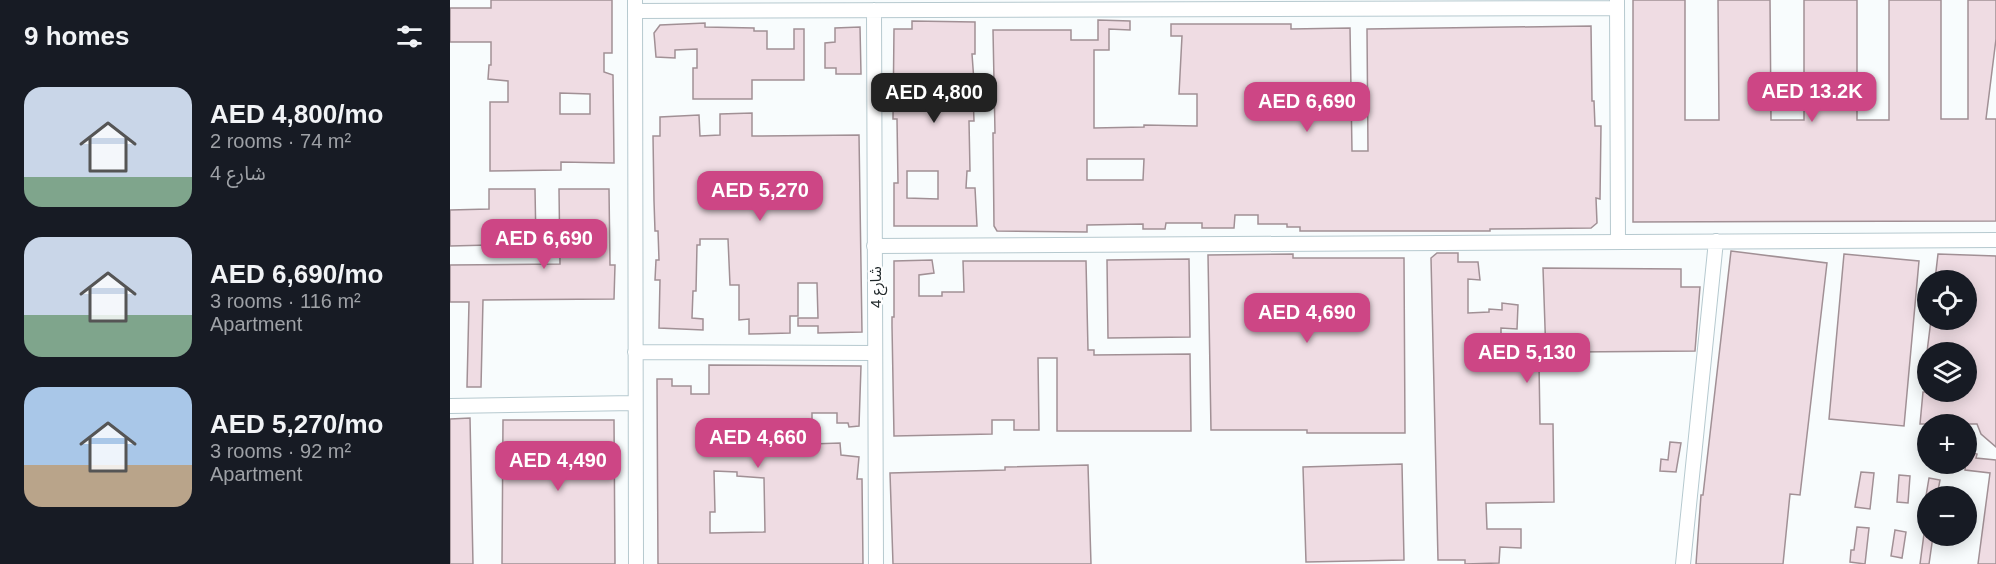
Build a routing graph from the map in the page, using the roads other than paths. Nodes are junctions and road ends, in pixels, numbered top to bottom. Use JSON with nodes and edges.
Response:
{"nodes":[{"id":1,"x":1617,"y":4,"type":"edge"},
{"id":2,"x":956,"y":5,"type":"edge"},
{"id":3,"x":635,"y":6,"type":"edge"},
{"id":4,"x":874,"y":10,"type":"junction"},
{"id":5,"x":1996,"y":240,"type":"edge"},
{"id":6,"x":1716,"y":241,"type":"junction"},
{"id":7,"x":1618,"y":242,"type":"junction"},
{"id":8,"x":874,"y":246,"type":"junction"},
{"id":9,"x":635,"y":352,"type":"junction"},
{"id":10,"x":875,"y":353,"type":"junction"},
{"id":11,"x":635,"y":403,"type":"junction"},
{"id":12,"x":450,"y":406,"type":"edge"},
{"id":13,"x":636,"y":564,"type":"edge"},
{"id":14,"x":876,"y":564,"type":"edge"},
{"id":15,"x":1683,"y":564,"type":"edge"}],
"edges":[{"from":1,"to":2,"type":"street"},
{"from":1,"to":7,"type":"street"},
{"from":2,"to":4,"type":"street"},
{"from":3,"to":4,"type":"street"},
{"from":3,"to":9,"type":"street"},
{"from":4,"to":8,"type":"street","name":"شارع 4"},
{"from":5,"to":6,"type":"street"},
{"from":6,"to":7,"type":"street"},
{"from":6,"to":15,"type":"street"},
{"from":7,"to":8,"type":"street"},
{"from":8,"to":10,"type":"street","name":"شارع 4"},
{"from":9,"to":10,"type":"street"},
{"from":9,"to":11,"type":"street"},
{"from":10,"to":14,"type":"street","name":"شارع 4"},
{"from":11,"to":12,"type":"street"},
{"from":11,"to":13,"type":"street"}]}
